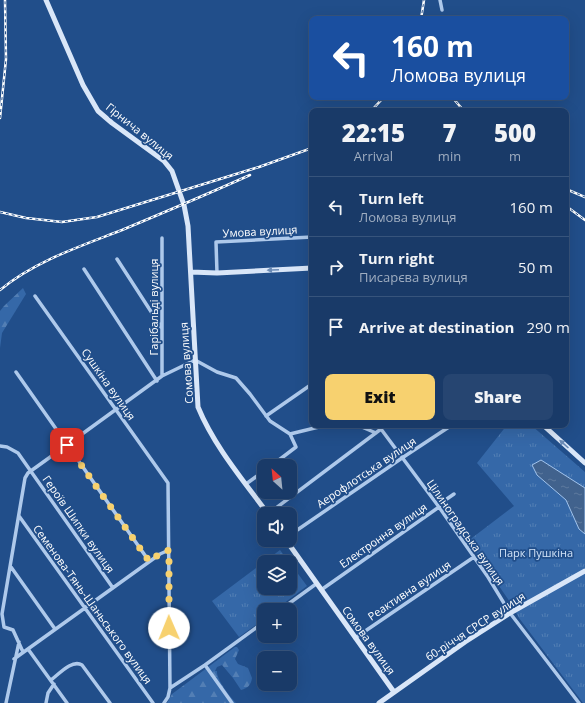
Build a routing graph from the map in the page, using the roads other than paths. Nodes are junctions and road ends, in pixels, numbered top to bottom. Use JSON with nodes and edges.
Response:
{"nodes":[{"id":1,"x":46,"y":0,"type":"edge"},
{"id":2,"x":440,"y":0,"type":"edge"},
{"id":3,"x":442,"y":10,"type":"dead end"},
{"id":4,"x":189,"y":237,"type":"joint"},
{"id":5,"x":309,"y":237,"type":"edge"},
{"id":6,"x":162,"y":238,"type":"dead end"},
{"id":7,"x":117,"y":258,"type":"dead end"},
{"id":8,"x":309,"y":268,"type":"edge"},
{"id":9,"x":84,"y":269,"type":"dead end"},
{"id":10,"x":191,"y":272,"type":"junction"},
{"id":11,"x":217,"y":273,"type":"junction"},
{"id":12,"x":36,"y":296,"type":"dead end"},
{"id":13,"x":162,"y":328,"type":"junction"},
{"id":14,"x":195,"y":360,"type":"junction"},
{"id":15,"x":16,"y":372,"type":"dead end"},
{"id":16,"x":162,"y":376,"type":"junction"},
{"id":17,"x":156,"y":381,"type":"junction"},
{"id":18,"x":309,"y":386,"type":"edge"},
{"id":19,"x":116,"y":410,"type":"junction"},
{"id":20,"x":266,"y":416,"type":"junction"},
{"id":21,"x":315,"y":428,"type":"edge"},
{"id":22,"x":364,"y":428,"type":"edge"},
{"id":23,"x":447,"y":428,"type":"edge"},
{"id":24,"x":546,"y":428,"type":"edge"},
{"id":25,"x":381,"y":429,"type":"joint"},
{"id":26,"x":376,"y":433,"type":"junction"},
{"id":27,"x":290,"y":434,"type":"junction"},
{"id":28,"x":67,"y":445,"type":"junction"},
{"id":29,"x":0,"y":446,"type":"edge"},
{"id":30,"x":402,"y":458,"type":"junction"},
{"id":31,"x":280,"y":459,"type":"edge"},
{"id":32,"x":585,"y":463,"type":"edge"},
{"id":33,"x":31,"y":471,"type":"junction"},
{"id":34,"x":257,"y":476,"type":"edge"},
{"id":35,"x":246,"y":484,"type":"junction"},
{"id":36,"x":454,"y":494,"type":"dead end"},
{"id":37,"x":263,"y":507,"type":"edge"},
{"id":38,"x":277,"y":507,"type":"edge"},
{"id":39,"x":439,"y":507,"type":"junction"},
{"id":40,"x":19,"y":516,"type":"junction"},
{"id":41,"x":297,"y":530,"type":"edge"},
{"id":42,"x":291,"y":547,"type":"edge"},
{"id":43,"x":169,"y":550,"type":"junction"},
{"id":44,"x":474,"y":557,"type":"junction"},
{"id":45,"x":149,"y":561,"type":"junction"},
{"id":46,"x":11,"y":567,"type":"junction"},
{"id":47,"x":585,"y":571,"type":"edge"},
{"id":48,"x":316,"y":584,"type":"junction"},
{"id":49,"x":113,"y":588,"type":"junction"},
{"id":50,"x":321,"y":590,"type":"junction"},
{"id":51,"x":290,"y":603,"type":"edge"},
{"id":52,"x":84,"y":608,"type":"junction"},
{"id":53,"x":510,"y":613,"type":"junction"},
{"id":54,"x":2,"y":627,"type":"edge"},
{"id":55,"x":257,"y":627,"type":"edge"},
{"id":56,"x":55,"y":629,"type":"junction"},
{"id":57,"x":355,"y":638,"type":"junction"},
{"id":58,"x":18,"y":642,"type":"junction"},
{"id":59,"x":28,"y":649,"type":"junction"},
{"id":60,"x":23,"y":652,"type":"junction"},
{"id":61,"x":14,"y":659,"type":"junction"},
{"id":62,"x":205,"y":665,"type":"junction"},
{"id":63,"x":51,"y":680,"type":"junction"},
{"id":64,"x":54,"y":684,"type":"junction"},
{"id":65,"x":170,"y":688,"type":"junction"},
{"id":66,"x":394,"y":692,"type":"junction"},
{"id":67,"x":6,"y":703,"type":"edge"},
{"id":68,"x":46,"y":703,"type":"edge"},
{"id":69,"x":67,"y":703,"type":"edge"},
{"id":70,"x":110,"y":703,"type":"edge"},
{"id":71,"x":153,"y":703,"type":"edge"},
{"id":72,"x":164,"y":703,"type":"edge"},
{"id":73,"x":232,"y":703,"type":"edge"},
{"id":74,"x":379,"y":703,"type":"edge"},
{"id":75,"x":579,"y":703,"type":"edge"}],
"edges":[{"from":1,"to":4,"type":"main road","name":"Гірнича вулиця"},
{"from":2,"to":3,"type":"street"},
{"from":4,"to":10,"type":"main road","name":"Сомова вулиця"},
{"from":5,"to":11,"type":"street","name":"Умова вулиця"},
{"from":6,"to":13,"type":"street","name":"Гарібальді вулиця"},
{"from":7,"to":13,"type":"street"},
{"from":8,"to":11,"type":"main road","one_way":true},
{"from":9,"to":17,"type":"street"},
{"from":10,"to":11,"type":"main road"},
{"from":10,"to":14,"type":"main road","name":"Сомова вулиця"},
{"from":12,"to":19,"type":"street","name":"Сушкіна вулиця"},
{"from":13,"to":16,"type":"street","name":"Гарібальді вулиця"},
{"from":14,"to":16,"type":"street"},
{"from":14,"to":20,"type":"street"},
{"from":14,"to":35,"type":"main road","name":"Сомова вулиця"},
{"from":15,"to":28,"type":"street"},
{"from":16,"to":17,"type":"street"},
{"from":17,"to":19,"type":"street"},
{"from":18,"to":20,"type":"street"},
{"from":19,"to":28,"type":"street"},
{"from":19,"to":43,"type":"street","name":"Сушкіна вулиця"},
{"from":20,"to":27,"type":"street"},
{"from":21,"to":27,"type":"street"},
{"from":22,"to":26,"type":"street"},
{"from":23,"to":30,"type":"street","name":"Аерофлотська вулиця"},
{"from":32,"to":24,"type":"main road","one_way":true},
{"from":25,"to":26,"type":"street"},
{"from":25,"to":30,"type":"street","name":"Цілиноградська вулиця"},
{"from":26,"to":38,"type":"street"},
{"from":27,"to":31,"type":"street"},
{"from":28,"to":33,"type":"street"},
{"from":28,"to":45,"type":"street"},
{"from":29,"to":33,"type":"street","name":"Героїв Шипки вулиця"},
{"from":30,"to":39,"type":"street","name":"Цілиноградська вулиця"},
{"from":30,"to":41,"type":"street","name":"Аерофлотська вулиця"},
{"from":33,"to":40,"type":"street"},
{"from":33,"to":49,"type":"street","name":"Героїв Шипки вулиця"},
{"from":34,"to":35,"type":"street"},
{"from":35,"to":37,"type":"main road","name":"Сомова вулиця"},
{"from":36,"to":39,"type":"street","name":"Електронна вулиця"},
{"from":39,"to":44,"type":"street","name":"Цілиноградська вулиця"},
{"from":39,"to":50,"type":"street","name":"Електронна вулиця"},
{"from":40,"to":46,"type":"street"},
{"from":40,"to":52,"type":"street","name":"Семенова-Тянь-Шаньського вулиця"},
{"from":42,"to":48,"type":"main road","name":"Сомова вулиця"},
{"from":43,"to":45,"type":"street"},
{"from":43,"to":65,"type":"street"},
{"from":44,"to":53,"type":"street","name":"Цілиноградська вулиця"},
{"from":44,"to":57,"type":"street","name":"Реактивна вулиця"},
{"from":45,"to":49,"type":"street"},
{"from":46,"to":54,"type":"street"},
{"from":46,"to":56,"type":"street"},
{"from":47,"to":53,"type":"main road","name":"60-річчя СРСР вулиця"},
{"from":48,"to":50,"type":"main road","name":"Сомова вулиця"},
{"from":48,"to":51,"type":"street"},
{"from":49,"to":52,"type":"street"},
{"from":50,"to":57,"type":"main road","name":"Сомова вулиця"},
{"from":52,"to":56,"type":"street"},
{"from":52,"to":71,"type":"street","name":"Семенова-Тянь-Шаньського вулиця"},
{"from":53,"to":66,"type":"main road","name":"60-річчя СРСР вулиця"},
{"from":53,"to":75,"type":"street","name":"Цілиноградська вулиця"},
{"from":54,"to":58,"type":"street"},
{"from":55,"to":62,"type":"street"},
{"from":56,"to":59,"type":"street"},
{"from":57,"to":66,"type":"main road","name":"Сомова вулиця"},
{"from":58,"to":60,"type":"street"},
{"from":58,"to":61,"type":"street"},
{"from":59,"to":60,"type":"street"},
{"from":59,"to":63,"type":"street"},
{"from":60,"to":61,"type":"street"},
{"from":61,"to":67,"type":"street"},
{"from":62,"to":65,"type":"street"},
{"from":62,"to":73,"type":"street"},
{"from":63,"to":64,"type":"street"},
{"from":63,"to":70,"type":"street"},
{"from":64,"to":68,"type":"street"},
{"from":64,"to":69,"type":"street"},
{"from":65,"to":72,"type":"street"},
{"from":66,"to":74,"type":"main road","name":"60-річчя СРСР вулиця"}]}
